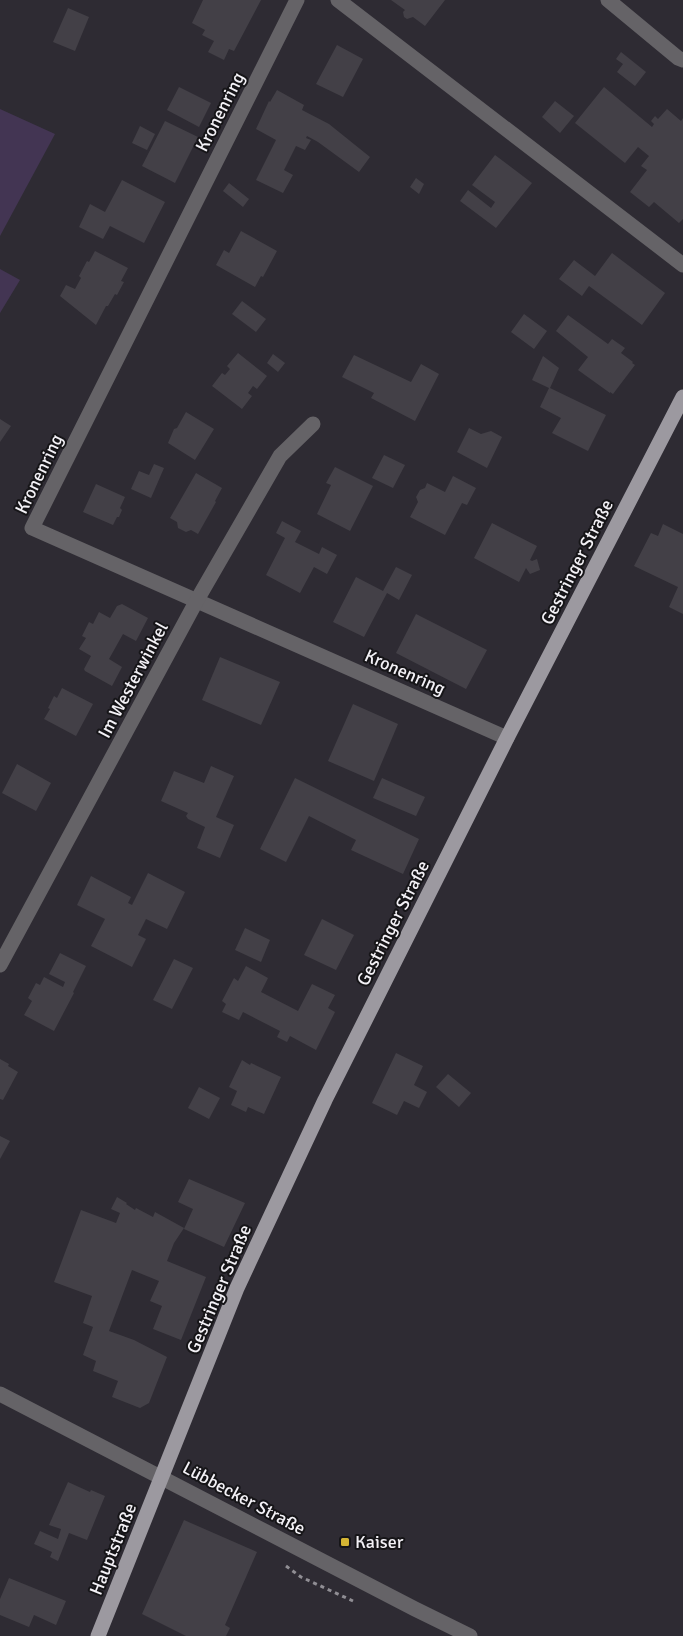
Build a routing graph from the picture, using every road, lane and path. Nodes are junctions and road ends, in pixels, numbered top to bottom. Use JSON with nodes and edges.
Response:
{"nodes":[{"id":1,"x":297,"y":0,"type":"edge"},
{"id":2,"x":338,"y":0,"type":"edge"},
{"id":3,"x":608,"y":0,"type":"edge"},
{"id":4,"x":683,"y":60,"type":"edge"},
{"id":5,"x":683,"y":265,"type":"edge"},
{"id":6,"x":683,"y":397,"type":"edge"},
{"id":7,"x":313,"y":424,"type":"dead end"},
{"id":8,"x":197,"y":600,"type":"junction"},
{"id":9,"x":507,"y":738,"type":"junction"},
{"id":10,"x":0,"y":965,"type":"edge"},
{"id":11,"x":0,"y":1394,"type":"edge"},
{"id":12,"x":162,"y":1477,"type":"junction"},
{"id":13,"x":98,"y":1636,"type":"edge"},
{"id":14,"x":470,"y":1636,"type":"edge"}],
"edges":[{"from":1,"to":8,"type":"street","name":"Kronenring"},
{"from":2,"to":5,"type":"street"},
{"from":3,"to":4,"type":"street"},
{"from":6,"to":9,"type":"main road","name":"Gestringer Straße"},
{"from":7,"to":8,"type":"street","name":"Im Westerwinkel"},
{"from":8,"to":9,"type":"street","name":"Kronenring"},
{"from":8,"to":10,"type":"street","name":"Im Westerwinkel"},
{"from":9,"to":12,"type":"main road","name":"Gestringer Straße"},
{"from":11,"to":12,"type":"street","name":"Lübbecker Straße"},
{"from":12,"to":13,"type":"main road","name":"Hauptstraße"},
{"from":12,"to":14,"type":"street","name":"Lübbecker Straße"}]}
